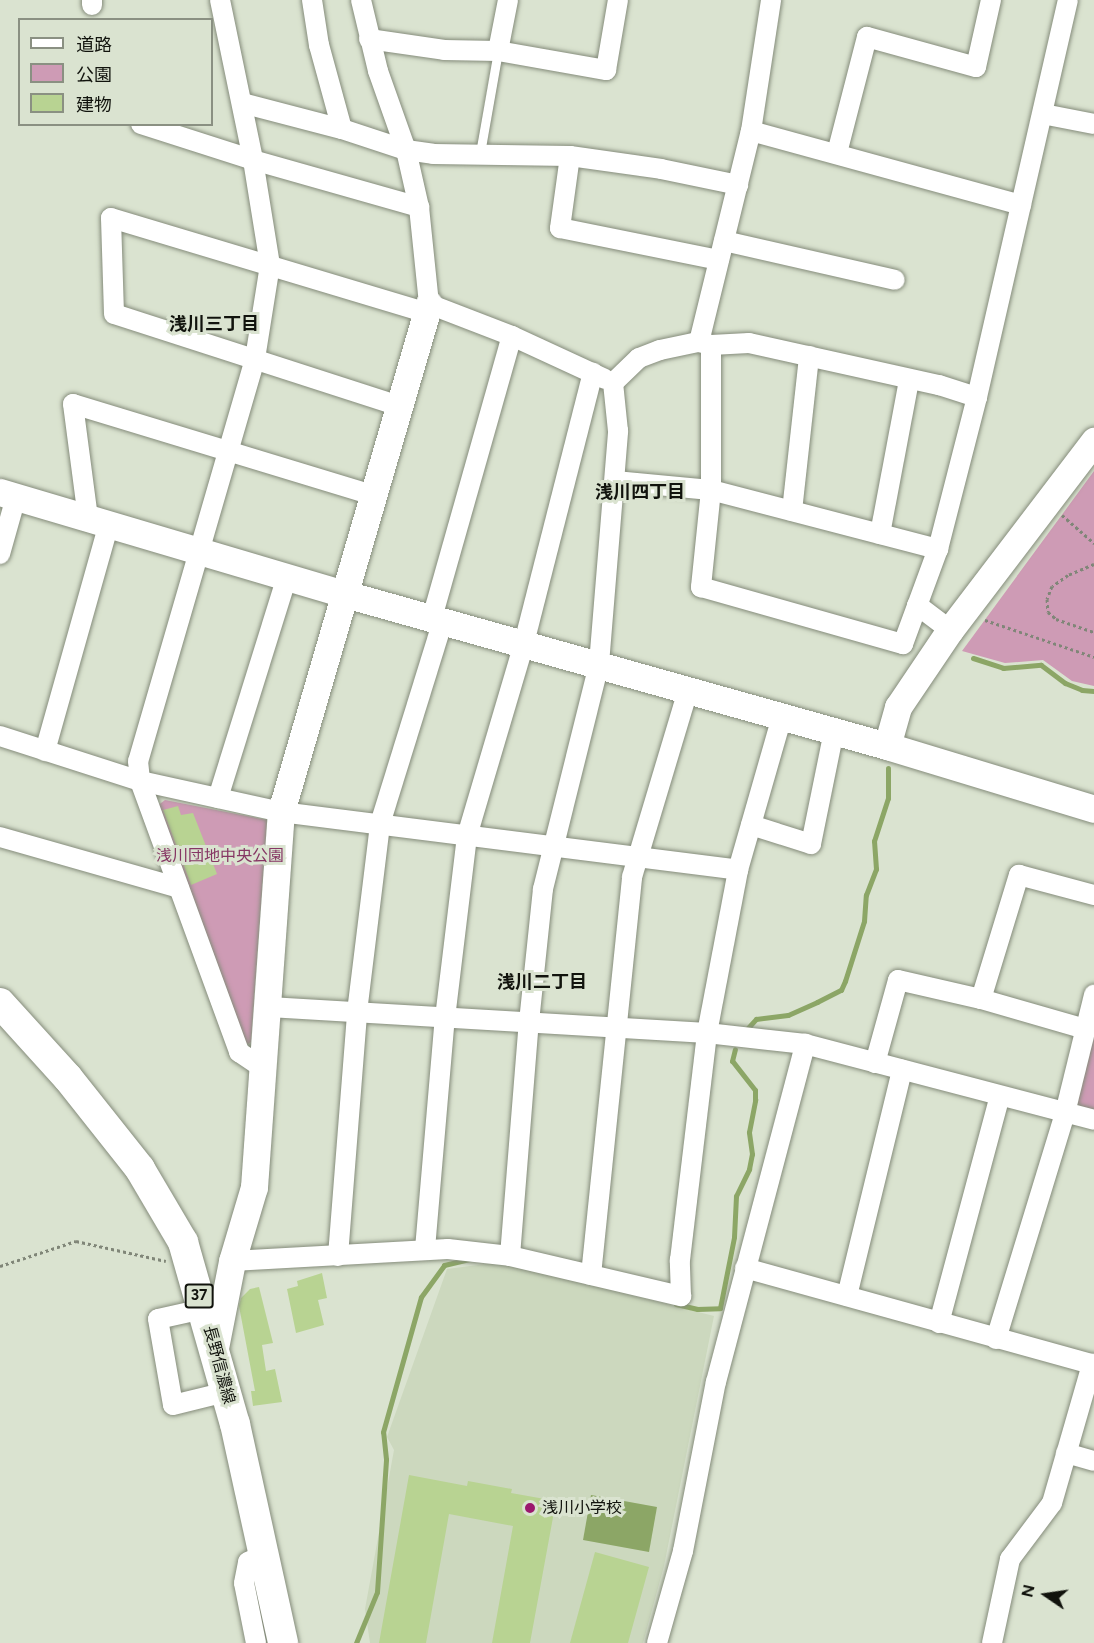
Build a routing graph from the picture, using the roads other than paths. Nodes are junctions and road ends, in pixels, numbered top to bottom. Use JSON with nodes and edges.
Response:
{"nodes":[{"id":1,"x":220,"y":0,"type":"edge"},
{"id":2,"x":312,"y":0,"type":"edge"},
{"id":3,"x":361,"y":0,"type":"edge"},
{"id":4,"x":508,"y":0,"type":"edge"},
{"id":5,"x":618,"y":0,"type":"edge"},
{"id":6,"x":771,"y":0,"type":"edge"},
{"id":7,"x":991,"y":0,"type":"edge"},
{"id":8,"x":1068,"y":0,"type":"edge"},
{"id":9,"x":369,"y":39,"type":"junction"},
{"id":10,"x":498,"y":51,"type":"junction"},
{"id":11,"x":242,"y":103,"type":"junction"},
{"id":12,"x":1043,"y":114,"type":"junction"},
{"id":13,"x":1094,"y":124,"type":"edge"},
{"id":14,"x":147,"y":126,"type":"edge"},
{"id":15,"x":342,"y":129,"type":"junction"},
{"id":16,"x":751,"y":130,"type":"junction"},
{"id":17,"x":406,"y":150,"type":"junction"},
{"id":18,"x":480,"y":153,"type":"junction"},
{"id":19,"x":837,"y":153,"type":"junction"},
{"id":20,"x":570,"y":156,"type":"junction"},
{"id":21,"x":253,"y":160,"type":"junction"},
{"id":22,"x":738,"y":185,"type":"junction"},
{"id":23,"x":1021,"y":205,"type":"junction"},
{"id":24,"x":419,"y":207,"type":"junction"},
{"id":25,"x":724,"y":241,"type":"junction"},
{"id":26,"x":719,"y":260,"type":"junction"},
{"id":27,"x":270,"y":265,"type":"junction"},
{"id":28,"x":895,"y":280,"type":"dead end"},
{"id":29,"x":428,"y":308,"type":"junction"},
{"id":30,"x":512,"y":336,"type":"junction"},
{"id":31,"x":705,"y":344,"type":"junction"},
{"id":32,"x":809,"y":356,"type":"junction"},
{"id":33,"x":255,"y":359,"type":"junction"},
{"id":34,"x":593,"y":373,"type":"junction"},
{"id":35,"x":909,"y":380,"type":"junction"},
{"id":36,"x":613,"y":383,"type":"junction"},
{"id":37,"x":977,"y":397,"type":"junction"},
{"id":38,"x":399,"y":406,"type":"junction"},
{"id":39,"x":1094,"y":441,"type":"edge"},
{"id":40,"x":228,"y":452,"type":"junction"},
{"id":41,"x":615,"y":481,"type":"junction"},
{"id":42,"x":711,"y":490,"type":"junction"},
{"id":43,"x":8,"y":495,"type":"edge"},
{"id":44,"x":373,"y":495,"type":"junction"},
{"id":45,"x":792,"y":511,"type":"junction"},
{"id":46,"x":98,"y":521,"type":"junction"},
{"id":47,"x":880,"y":534,"type":"junction"},
{"id":48,"x":938,"y":549,"type":"junction"},
{"id":49,"x":199,"y":551,"type":"junction"},
{"id":50,"x":0,"y":554,"type":"edge"},
{"id":51,"x":287,"y":577,"type":"junction"},
{"id":52,"x":345,"y":594,"type":"junction"},
{"id":53,"x":917,"y":605,"type":"junction"},
{"id":54,"x":437,"y":619,"type":"junction"},
{"id":55,"x":956,"y":622,"type":"junction"},
{"id":56,"x":524,"y":643,"type":"junction"},
{"id":57,"x":599,"y":664,"type":"junction"},
{"id":58,"x":688,"y":690,"type":"junction"},
{"id":59,"x":782,"y":717,"type":"junction"},
{"id":60,"x":834,"y":731,"type":"junction"},
{"id":61,"x":0,"y":736,"type":"edge"},
{"id":62,"x":887,"y":746,"type":"junction"},
{"id":63,"x":45,"y":751,"type":"junction"},
{"id":64,"x":140,"y":781,"type":"junction"},
{"id":65,"x":218,"y":798,"type":"junction"},
{"id":66,"x":1094,"y":809,"type":"edge"},
{"id":67,"x":281,"y":812,"type":"junction"},
{"id":68,"x":380,"y":825,"type":"junction"},
{"id":69,"x":751,"y":825,"type":"junction"},
{"id":70,"x":467,"y":836,"type":"junction"},
{"id":71,"x":0,"y":837,"type":"edge"},
{"id":72,"x":552,"y":846,"type":"junction"},
{"id":73,"x":639,"y":858,"type":"junction"},
{"id":74,"x":738,"y":870,"type":"junction"},
{"id":75,"x":179,"y":888,"type":"junction"},
{"id":76,"x":1094,"y":895,"type":"edge"},
{"id":77,"x":1094,"y":995,"type":"edge"},
{"id":78,"x":981,"y":999,"type":"junction"},
{"id":79,"x":0,"y":1003,"type":"edge"},
{"id":80,"x":269,"y":1007,"type":"junction"},
{"id":81,"x":357,"y":1012,"type":"junction"},
{"id":82,"x":445,"y":1018,"type":"junction"},
{"id":83,"x":529,"y":1022,"type":"junction"},
{"id":84,"x":615,"y":1028,"type":"junction"},
{"id":85,"x":1085,"y":1029,"type":"junction"},
{"id":86,"x":706,"y":1033,"type":"junction"},
{"id":87,"x":805,"y":1044,"type":"junction"},
{"id":88,"x":875,"y":1063,"type":"junction"},
{"id":89,"x":264,"y":1069,"type":"junction"},
{"id":90,"x":902,"y":1070,"type":"junction"},
{"id":91,"x":1000,"y":1096,"type":"junction"},
{"id":92,"x":1065,"y":1113,"type":"junction"},
{"id":93,"x":1094,"y":1120,"type":"edge"},
{"id":94,"x":425,"y":1249,"type":"junction"},
{"id":95,"x":338,"y":1256,"type":"junction"},
{"id":96,"x":510,"y":1256,"type":"junction"},
{"id":97,"x":232,"y":1261,"type":"junction"},
{"id":98,"x":745,"y":1268,"type":"junction"},
{"id":99,"x":591,"y":1275,"type":"junction"},
{"id":100,"x":847,"y":1296,"type":"junction"},
{"id":101,"x":203,"y":1309,"type":"junction"},
{"id":102,"x":939,"y":1323,"type":"junction"},
{"id":103,"x":996,"y":1339,"type":"junction"},
{"id":104,"x":216,"y":1348,"type":"junction"},
{"id":105,"x":1093,"y":1364,"type":"edge"},
{"id":106,"x":226,"y":1392,"type":"junction"},
{"id":107,"x":1066,"y":1453,"type":"junction"},
{"id":108,"x":1094,"y":1461,"type":"edge"},
{"id":109,"x":264,"y":1555,"type":"junction"},
{"id":110,"x":256,"y":1643,"type":"edge"},
{"id":111,"x":283,"y":1643,"type":"edge"},
{"id":112,"x":657,"y":1643,"type":"edge"},
{"id":113,"x":992,"y":1643,"type":"edge"}],
"edges":[{"from":1,"to":11,"type":"street"},
{"from":2,"to":15,"type":"street"},
{"from":3,"to":9,"type":"street"},
{"from":4,"to":10,"type":"street"},
{"from":5,"to":10,"type":"street"},
{"from":6,"to":16,"type":"street"},
{"from":7,"to":19,"type":"street"},
{"from":8,"to":12,"type":"street"},
{"from":9,"to":10,"type":"street"},
{"from":9,"to":17,"type":"street"},
{"from":10,"to":18,"type":"lane"},
{"from":11,"to":15,"type":"street"},
{"from":11,"to":21,"type":"street"},
{"from":12,"to":13,"type":"street"},
{"from":12,"to":23,"type":"street"},
{"from":14,"to":21,"type":"street"},
{"from":15,"to":17,"type":"street"},
{"from":16,"to":19,"type":"street"},
{"from":16,"to":22,"type":"street"},
{"from":17,"to":18,"type":"street"},
{"from":17,"to":24,"type":"street"},
{"from":18,"to":20,"type":"street"},
{"from":19,"to":23,"type":"street"},
{"from":20,"to":22,"type":"street"},
{"from":20,"to":26,"type":"street"},
{"from":21,"to":24,"type":"street"},
{"from":21,"to":27,"type":"street"},
{"from":22,"to":25,"type":"street"},
{"from":23,"to":37,"type":"street"},
{"from":24,"to":29,"type":"street"},
{"from":25,"to":26,"type":"street"},
{"from":25,"to":28,"type":"street"},
{"from":26,"to":31,"type":"street"},
{"from":27,"to":29,"type":"street"},
{"from":27,"to":33,"type":"street"},
{"from":27,"to":33,"type":"street"},
{"from":29,"to":30,"type":"street"},
{"from":29,"to":38,"type":"street"},
{"from":30,"to":34,"type":"street"},
{"from":30,"to":54,"type":"street"},
{"from":31,"to":32,"type":"street"},
{"from":31,"to":36,"type":"street"},
{"from":31,"to":42,"type":"street"},
{"from":32,"to":35,"type":"street"},
{"from":32,"to":45,"type":"street"},
{"from":33,"to":38,"type":"street"},
{"from":33,"to":40,"type":"street"},
{"from":34,"to":36,"type":"street"},
{"from":34,"to":56,"type":"street"},
{"from":35,"to":37,"type":"street"},
{"from":35,"to":47,"type":"street"},
{"from":36,"to":41,"type":"street"},
{"from":37,"to":48,"type":"street"},
{"from":38,"to":44,"type":"street"},
{"from":39,"to":55,"type":"street"},
{"from":40,"to":44,"type":"street"},
{"from":40,"to":46,"type":"street"},
{"from":40,"to":49,"type":"street"},
{"from":41,"to":42,"type":"street"},
{"from":41,"to":57,"type":"street"},
{"from":42,"to":45,"type":"street"},
{"from":42,"to":53,"type":"street"},
{"from":43,"to":46,"type":"street"},
{"from":43,"to":50,"type":"street"},
{"from":44,"to":52,"type":"street"},
{"from":45,"to":47,"type":"street"},
{"from":46,"to":49,"type":"street"},
{"from":46,"to":63,"type":"street"},
{"from":47,"to":48,"type":"street"},
{"from":48,"to":53,"type":"street"},
{"from":49,"to":51,"type":"street"},
{"from":49,"to":64,"type":"street"},
{"from":51,"to":52,"type":"street"},
{"from":51,"to":65,"type":"street"},
{"from":52,"to":54,"type":"street"},
{"from":52,"to":67,"type":"street"},
{"from":53,"to":55,"type":"street"},
{"from":54,"to":56,"type":"street"},
{"from":54,"to":68,"type":"street"},
{"from":55,"to":62,"type":"street"},
{"from":56,"to":57,"type":"street"},
{"from":56,"to":70,"type":"street"},
{"from":57,"to":58,"type":"street"},
{"from":57,"to":72,"type":"street"},
{"from":58,"to":59,"type":"street"},
{"from":58,"to":73,"type":"street"},
{"from":59,"to":60,"type":"street"},
{"from":59,"to":69,"type":"street"},
{"from":60,"to":62,"type":"street"},
{"from":60,"to":69,"type":"street"},
{"from":61,"to":63,"type":"street"},
{"from":62,"to":66,"type":"street"},
{"from":63,"to":64,"type":"street"},
{"from":64,"to":65,"type":"street"},
{"from":64,"to":75,"type":"street"},
{"from":65,"to":67,"type":"street"},
{"from":67,"to":68,"type":"street"},
{"from":67,"to":80,"type":"street"},
{"from":68,"to":70,"type":"street"},
{"from":68,"to":81,"type":"street"},
{"from":69,"to":74,"type":"street"},
{"from":70,"to":72,"type":"street"},
{"from":70,"to":82,"type":"street"},
{"from":71,"to":75,"type":"street"},
{"from":72,"to":73,"type":"street"},
{"from":72,"to":83,"type":"street"},
{"from":73,"to":74,"type":"street"},
{"from":73,"to":84,"type":"street"},
{"from":74,"to":86,"type":"street"},
{"from":75,"to":89,"type":"street"},
{"from":76,"to":78,"type":"street"},
{"from":77,"to":85,"type":"street"},
{"from":78,"to":85,"type":"street"},
{"from":78,"to":88,"type":"street"},
{"from":79,"to":101,"type":"main road","name":"長野信濃線","number":"37"},
{"from":80,"to":81,"type":"street"},
{"from":80,"to":89,"type":"street"},
{"from":81,"to":82,"type":"street"},
{"from":81,"to":95,"type":"street"},
{"from":82,"to":83,"type":"street"},
{"from":82,"to":94,"type":"street"},
{"from":83,"to":84,"type":"street"},
{"from":83,"to":96,"type":"street"},
{"from":84,"to":86,"type":"street"},
{"from":84,"to":99,"type":"street"},
{"from":85,"to":92,"type":"street"},
{"from":86,"to":87,"type":"street"},
{"from":86,"to":99,"type":"street"},
{"from":87,"to":88,"type":"street"},
{"from":87,"to":98,"type":"street"},
{"from":88,"to":90,"type":"street"},
{"from":89,"to":97,"type":"street"},
{"from":90,"to":91,"type":"street"},
{"from":90,"to":100,"type":"street"},
{"from":91,"to":92,"type":"street"},
{"from":91,"to":102,"type":"street"},
{"from":92,"to":93,"type":"street"},
{"from":92,"to":103,"type":"street"},
{"from":94,"to":95,"type":"street"},
{"from":94,"to":96,"type":"street"},
{"from":95,"to":97,"type":"street"},
{"from":96,"to":99,"type":"street"},
{"from":97,"to":104,"type":"street"},
{"from":98,"to":100,"type":"street"},
{"from":98,"to":112,"type":"street"},
{"from":100,"to":102,"type":"street"},
{"from":101,"to":104,"type":"main road","name":"長野信濃線","number":"37"},
{"from":101,"to":106,"type":"street"},
{"from":102,"to":103,"type":"street"},
{"from":103,"to":105,"type":"street"},
{"from":104,"to":106,"type":"main road","name":"長野信濃線","number":"37"},
{"from":105,"to":107,"type":"street"},
{"from":106,"to":109,"type":"main road","name":"長野信濃線","number":"37"},
{"from":107,"to":108,"type":"street"},
{"from":107,"to":113,"type":"street"},
{"from":109,"to":110,"type":"street"},
{"from":109,"to":111,"type":"main road","name":"長野信濃線","number":"37"}]}
